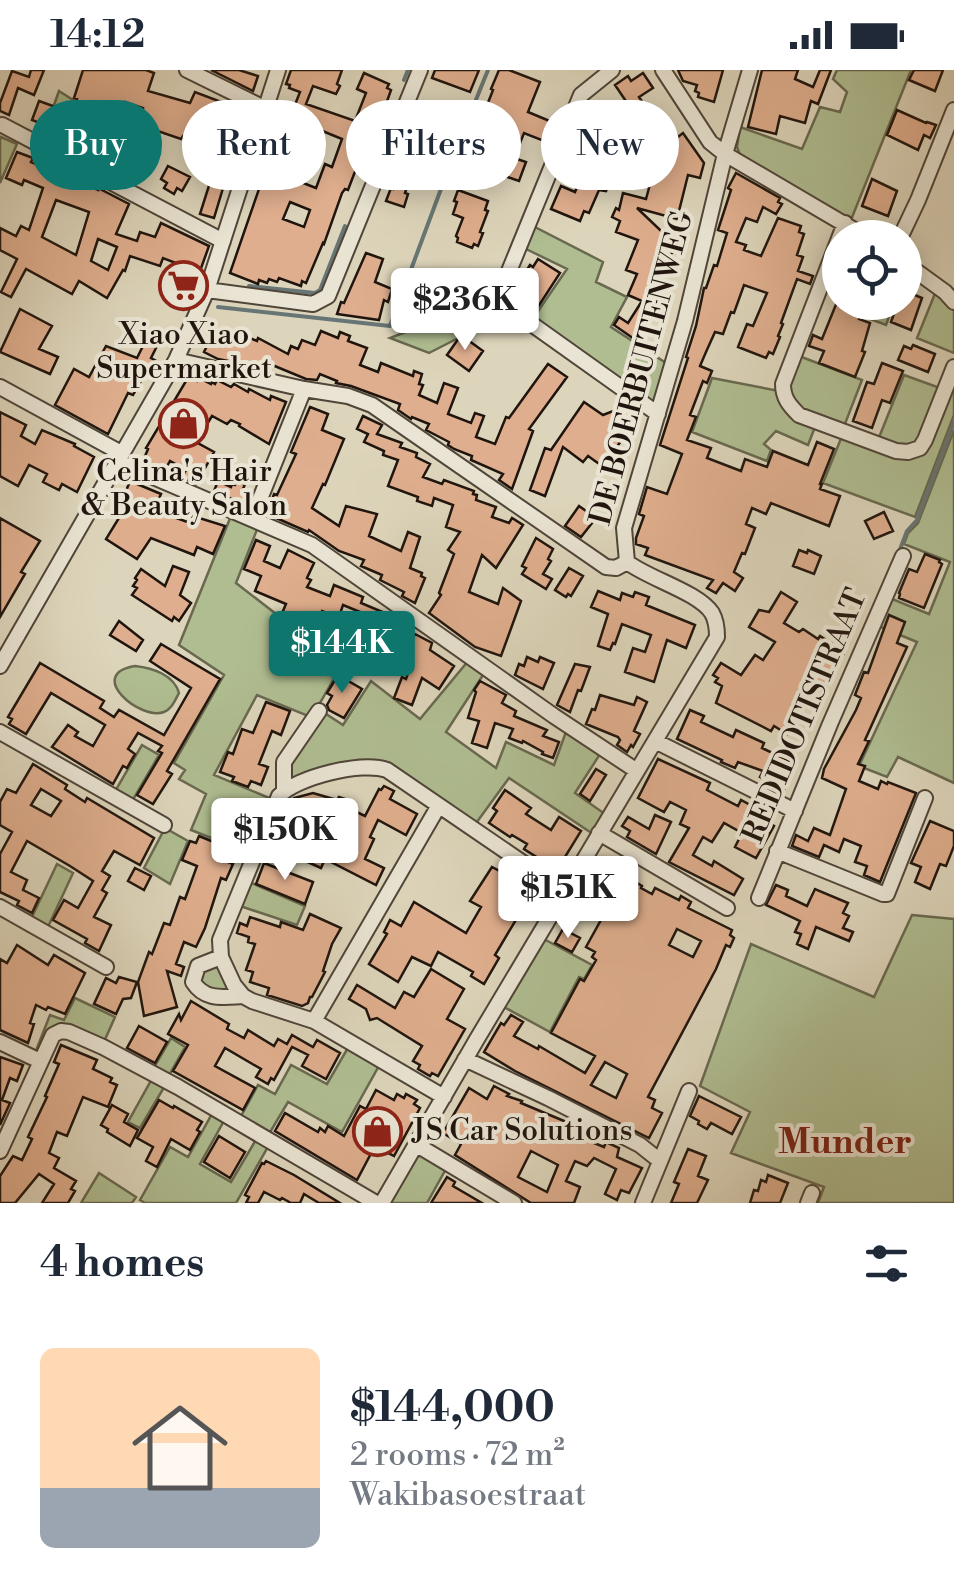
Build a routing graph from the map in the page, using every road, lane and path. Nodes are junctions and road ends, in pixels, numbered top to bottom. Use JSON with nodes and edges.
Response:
{"nodes":[{"id":1,"x":187,"y":70,"type":"edge"},
{"id":2,"x":278,"y":70,"type":"edge"},
{"id":3,"x":420,"y":70,"type":"edge"},
{"id":4,"x":612,"y":70,"type":"edge"},
{"id":5,"x":663,"y":70,"type":"edge"},
{"id":6,"x":750,"y":70,"type":"edge"},
{"id":7,"x":248,"y":100,"type":"edge"},
{"id":8,"x":269,"y":100,"type":"edge"},
{"id":9,"x":954,"y":110,"type":"edge"},
{"id":10,"x":2,"y":125,"type":"edge"},
{"id":11,"x":726,"y":154,"type":"junction"},
{"id":12,"x":240,"y":190,"type":"edge"},
{"id":13,"x":841,"y":220,"type":"edge"},
{"id":14,"x":909,"y":220,"type":"edge"},
{"id":15,"x":223,"y":241,"type":"junction"},
{"id":16,"x":922,"y":275,"type":"edge"},
{"id":17,"x":822,"y":284,"type":"edge"},
{"id":18,"x":207,"y":290,"type":"junction"},
{"id":19,"x":954,"y":302,"type":"edge"},
{"id":20,"x":176,"y":360,"type":"junction"},
{"id":21,"x":954,"y":368,"type":"edge"},
{"id":22,"x":0,"y":387,"type":"edge"},
{"id":23,"x":304,"y":389,"type":"junction"},
{"id":24,"x":658,"y":414,"type":"junction"},
{"id":25,"x":118,"y":457,"type":"junction"},
{"id":26,"x":252,"y":519,"type":"junction"},
{"id":27,"x":904,"y":556,"type":"dead end"},
{"id":28,"x":627,"y":562,"type":"junction"},
{"id":29,"x":2,"y":658,"type":"edge"},
{"id":30,"x":319,"y":711,"type":"dead end"},
{"id":31,"x":0,"y":732,"type":"edge"},
{"id":32,"x":654,"y":741,"type":"junction"},
{"id":33,"x":637,"y":771,"type":"junction"},
{"id":34,"x":284,"y":790,"type":"junction"},
{"id":35,"x":925,"y":798,"type":"dead end"},
{"id":36,"x":438,"y":806,"type":"junction"},
{"id":37,"x":794,"y":811,"type":"junction"},
{"id":38,"x":164,"y":826,"type":"dead end"},
{"id":39,"x":599,"y":833,"type":"junction"},
{"id":40,"x":777,"y":851,"type":"junction"},
{"id":41,"x":564,"y":892,"type":"junction"},
{"id":42,"x":759,"y":898,"type":"dead end"},
{"id":43,"x":0,"y":907,"type":"edge"},
{"id":44,"x":726,"y":908,"type":"dead end"},
{"id":45,"x":220,"y":957,"type":"junction"},
{"id":46,"x":106,"y":966,"type":"dead end"},
{"id":47,"x":243,"y":996,"type":"junction"},
{"id":48,"x":314,"y":1021,"type":"junction"},
{"id":49,"x":0,"y":1042,"type":"edge"},
{"id":50,"x":465,"y":1059,"type":"junction"},
{"id":51,"x":40,"y":1061,"type":"junction"},
{"id":52,"x":689,"y":1091,"type":"dead end"},
{"id":53,"x":444,"y":1097,"type":"junction"},
{"id":54,"x":418,"y":1145,"type":"junction"},
{"id":55,"x":1,"y":1149,"type":"edge"},
{"id":56,"x":660,"y":1161,"type":"junction"},
{"id":57,"x":379,"y":1203,"type":"edge"},
{"id":58,"x":514,"y":1203,"type":"edge"},
{"id":59,"x":643,"y":1203,"type":"edge"}],
"edges":[{"from":1,"to":7,"type":"street"},
{"from":2,"to":8,"type":"street"},
{"from":3,"to":18,"type":"street"},
{"from":4,"to":24,"type":"street"},
{"from":5,"to":11,"type":"street"},
{"from":6,"to":11,"type":"street","name":"DE BOERBUITENWEG"},
{"from":9,"to":14,"type":"street"},
{"from":10,"to":15,"type":"street"},
{"from":11,"to":13,"type":"street"},
{"from":11,"to":24,"type":"street","name":"DE BOERBUITENWEG"},
{"from":12,"to":15,"type":"street"},
{"from":15,"to":18,"type":"street"},
{"from":16,"to":19,"type":"street"},
{"from":17,"to":21,"type":"street"},
{"from":18,"to":20,"type":"street"},
{"from":20,"to":23,"type":"street"},
{"from":20,"to":25,"type":"street"},
{"from":22,"to":25,"type":"street"},
{"from":23,"to":26,"type":"street"},
{"from":23,"to":28,"type":"street"},
{"from":24,"to":28,"type":"street","name":"DE BOERBUITENWEG"},
{"from":25,"to":26,"type":"street"},
{"from":25,"to":29,"type":"street"},
{"from":26,"to":33,"type":"street"},
{"from":27,"to":37,"type":"street","name":"REDIDOTISTRAAT"},
{"from":28,"to":32,"type":"street","name":"DE BOERBUITENWEG"},
{"from":30,"to":34,"type":"street"},
{"from":31,"to":38,"type":"street"},
{"from":32,"to":33,"type":"street","name":"DE BOERBUITENWEG"},
{"from":32,"to":37,"type":"street"},
{"from":33,"to":39,"type":"street","name":"DE BOERBUITENWEG"},
{"from":34,"to":36,"type":"street"},
{"from":34,"to":45,"type":"street"},
{"from":35,"to":40,"type":"street"},
{"from":36,"to":41,"type":"street"},
{"from":36,"to":48,"type":"street"},
{"from":37,"to":40,"type":"street","name":"REDIDOTISTRAAT"},
{"from":39,"to":41,"type":"street","name":"DE BOERBUITENWEG"},
{"from":39,"to":44,"type":"street"},
{"from":40,"to":42,"type":"street","name":"REDIDOTISTRAAT"},
{"from":41,"to":50,"type":"street","name":"DE BOERBUITENWEG"},
{"from":43,"to":46,"type":"street"},
{"from":45,"to":47,"type":"street"},
{"from":45,"to":47,"type":"street"},
{"from":47,"to":48,"type":"street"},
{"from":48,"to":53,"type":"street"},
{"from":49,"to":51,"type":"street"},
{"from":50,"to":53,"type":"street","name":"DE BOERBUITENWEG"},
{"from":50,"to":56,"type":"street"},
{"from":51,"to":55,"type":"street"},
{"from":51,"to":57,"type":"street"},
{"from":52,"to":56,"type":"street"},
{"from":53,"to":54,"type":"street","name":"DE BOERBUITENWEG"},
{"from":54,"to":57,"type":"street","name":"DE BOERBUITENWEG"},
{"from":54,"to":58,"type":"street"},
{"from":56,"to":59,"type":"street"}]}
